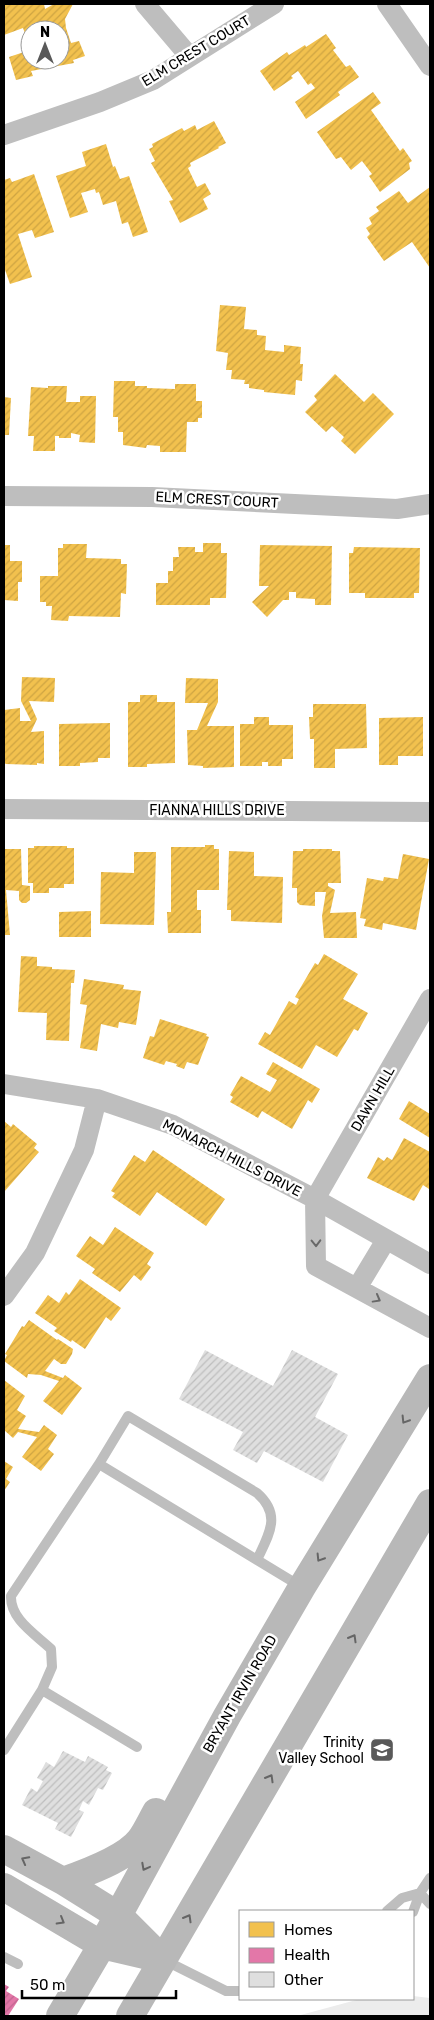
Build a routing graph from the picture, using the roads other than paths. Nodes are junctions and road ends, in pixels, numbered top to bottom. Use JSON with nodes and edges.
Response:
{"nodes":[{"id":1,"x":145,"y":4,"type":"edge"},
{"id":2,"x":274,"y":4,"type":"edge"},
{"id":3,"x":387,"y":4,"type":"edge"},
{"id":4,"x":190,"y":57,"type":"junction"},
{"id":5,"x":430,"y":66,"type":"edge"},
{"id":6,"x":4,"y":135,"type":"edge"},
{"id":7,"x":4,"y":496,"type":"edge"},
{"id":8,"x":430,"y":504,"type":"edge"},
{"id":9,"x":4,"y":809,"type":"edge"},
{"id":10,"x":430,"y":812,"type":"edge"},
{"id":11,"x":430,"y":999,"type":"edge"},
{"id":12,"x":4,"y":1084,"type":"edge"},
{"id":13,"x":98,"y":1099,"type":"junction"},
{"id":14,"x":314,"y":1199,"type":"junction"},
{"id":15,"x":386,"y":1240,"type":"junction"},
{"id":16,"x":430,"y":1264,"type":"edge"},
{"id":17,"x":357,"y":1288,"type":"junction"},
{"id":18,"x":4,"y":1296,"type":"edge"},
{"id":19,"x":430,"y":1328,"type":"edge"},
{"id":20,"x":430,"y":1378,"type":"edge"},
{"id":21,"x":99,"y":1464,"type":"junction"},
{"id":22,"x":430,"y":1503,"type":"edge"},
{"id":23,"x":257,"y":1560,"type":"junction"},
{"id":24,"x":302,"y":1587,"type":"junction"},
{"id":25,"x":42,"y":1690,"type":"junction"},
{"id":26,"x":227,"y":1716,"type":"junction"},
{"id":27,"x":137,"y":1747,"type":"dead end"},
{"id":28,"x":4,"y":1750,"type":"edge"},
{"id":29,"x":4,"y":1849,"type":"edge"},
{"id":30,"x":430,"y":1878,"type":"edge"},
{"id":31,"x":63,"y":1880,"type":"junction"},
{"id":32,"x":4,"y":1887,"type":"edge"},
{"id":33,"x":420,"y":1893,"type":"junction"},
{"id":34,"x":430,"y":1904,"type":"edge"},
{"id":35,"x":388,"y":1910,"type":"edge"},
{"id":36,"x":414,"y":1910,"type":"edge"},
{"id":37,"x":119,"y":1916,"type":"junction"},
{"id":38,"x":102,"y":1945,"type":"junction"},
{"id":39,"x":4,"y":1956,"type":"edge"},
{"id":40,"x":163,"y":1960,"type":"junction"},
{"id":41,"x":18,"y":1964,"type":"dead end"},
{"id":42,"x":239,"y":1991,"type":"edge"},
{"id":43,"x":60,"y":2016,"type":"edge"},
{"id":44,"x":130,"y":2016,"type":"edge"}],
"edges":[{"from":1,"to":4,"type":"street"},
{"from":2,"to":4,"type":"street","name":"ELM CREST COURT"},
{"from":3,"to":5,"type":"street"},
{"from":4,"to":6,"type":"street","name":"ELM CREST COURT"},
{"from":7,"to":8,"type":"street","name":"ELM CREST COURT"},
{"from":9,"to":10,"type":"street","name":"FIANNA HILLS DRIVE"},
{"from":11,"to":14,"type":"street","name":"DAWN HILL"},
{"from":12,"to":13,"type":"street","name":"MONARCH HILLS DRIVE"},
{"from":13,"to":14,"type":"street","name":"MONARCH HILLS DRIVE"},
{"from":13,"to":18,"type":"street"},
{"from":14,"to":15,"type":"street","name":"MONARCH HILLS DRIVE"},
{"from":14,"to":17,"type":"street","name":"MONARCH HILLS DRIVE","one_way":true},
{"from":15,"to":16,"type":"street","name":"MONARCH HILLS DRIVE"},
{"from":15,"to":17,"type":"street"},
{"from":17,"to":19,"type":"street","name":"MONARCH HILLS DRIVE","one_way":true},
{"from":20,"to":24,"type":"main road","name":"BRYANT IRVIN ROAD","one_way":true},
{"from":21,"to":23,"type":"lane"},
{"from":21,"to":23,"type":"lane"},
{"from":21,"to":25,"type":"lane"},
{"from":40,"to":22,"type":"main road","one_way":true},
{"from":23,"to":24,"type":"lane"},
{"from":24,"to":26,"type":"main road","name":"BRYANT IRVIN ROAD"},
{"from":25,"to":27,"type":"lane"},
{"from":25,"to":28,"type":"lane"},
{"from":26,"to":31,"type":"main road"},
{"from":26,"to":37,"type":"main road","name":"BRYANT IRVIN ROAD","one_way":true},
{"from":31,"to":29,"type":"main road","one_way":true},
{"from":30,"to":33,"type":"lane"},
{"from":31,"to":37,"type":"main road"},
{"from":32,"to":38,"type":"main road","one_way":true},
{"from":33,"to":34,"type":"lane"},
{"from":33,"to":35,"type":"lane"},
{"from":33,"to":36,"type":"lane"},
{"from":37,"to":38,"type":"main road","name":"BRYANT IRVIN ROAD"},
{"from":37,"to":40,"type":"main road"},
{"from":38,"to":40,"type":"main road"},
{"from":38,"to":43,"type":"main road","name":"BRYANT IRVIN ROAD"},
{"from":39,"to":41,"type":"lane"},
{"from":40,"to":42,"type":"lane"},
{"from":40,"to":44,"type":"main road"}]}
